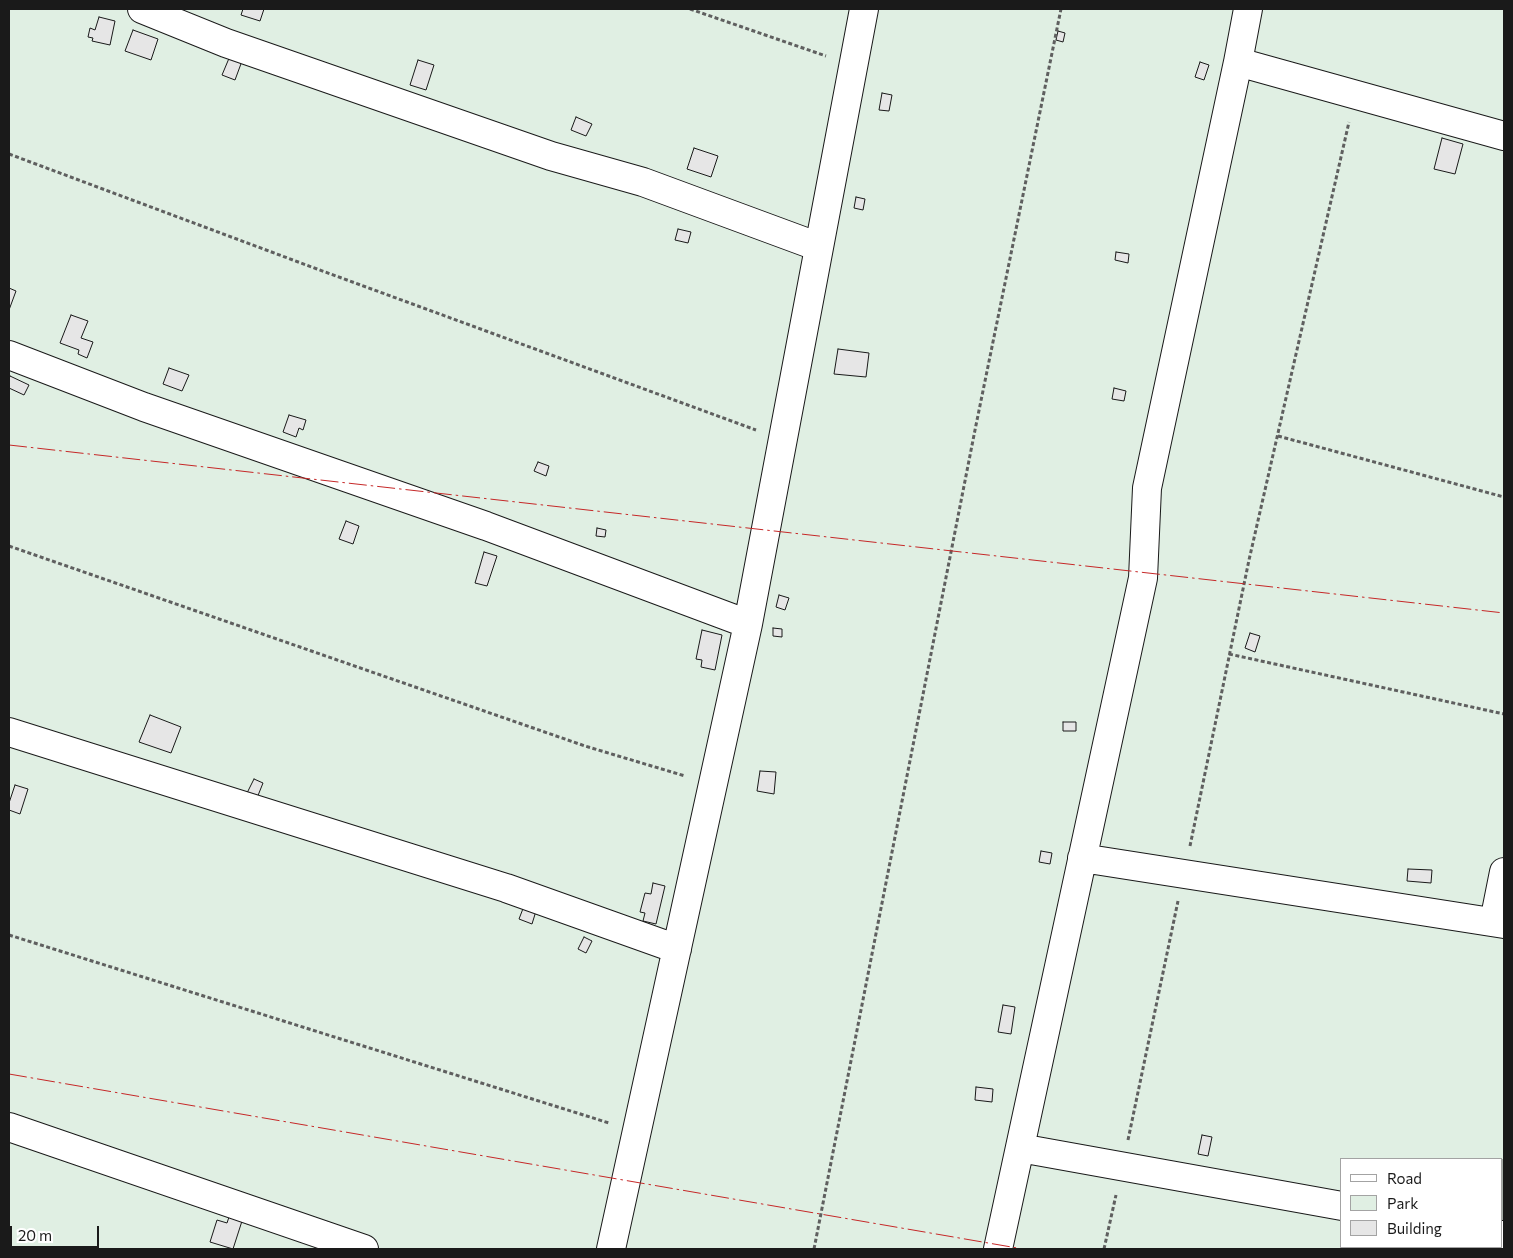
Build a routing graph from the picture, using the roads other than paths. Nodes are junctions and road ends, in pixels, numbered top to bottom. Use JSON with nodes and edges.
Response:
{"nodes":[{"id":1,"x":142,"y":9,"type":"edge"},
{"id":2,"x":864,"y":9,"type":"edge"},
{"id":3,"x":1248,"y":9,"type":"edge"},
{"id":4,"x":1238,"y":62,"type":"junction"},
{"id":5,"x":1504,"y":136,"type":"edge"},
{"id":6,"x":819,"y":247,"type":"junction"},
{"id":7,"x":9,"y":355,"type":"edge"},
{"id":8,"x":748,"y":624,"type":"junction"},
{"id":9,"x":9,"y":732,"type":"edge"},
{"id":10,"x":1082,"y":858,"type":"junction"},
{"id":11,"x":1504,"y":872,"type":"edge"},
{"id":12,"x":1499,"y":923,"type":"edge"},
{"id":13,"x":677,"y":949,"type":"junction"},
{"id":14,"x":9,"y":1128,"type":"edge"},
{"id":15,"x":1020,"y":1148,"type":"junction"},
{"id":16,"x":1340,"y":1206,"type":"edge"},
{"id":17,"x":364,"y":1249,"type":"edge"},
{"id":18,"x":611,"y":1249,"type":"edge"},
{"id":19,"x":998,"y":1249,"type":"edge"}],
"edges":[{"from":1,"to":6,"type":"street"},
{"from":2,"to":6,"type":"street"},
{"from":3,"to":4,"type":"street"},
{"from":4,"to":5,"type":"street"},
{"from":4,"to":10,"type":"street"},
{"from":6,"to":8,"type":"street"},
{"from":7,"to":8,"type":"street"},
{"from":8,"to":13,"type":"street"},
{"from":9,"to":13,"type":"street"},
{"from":10,"to":12,"type":"street"},
{"from":10,"to":15,"type":"street"},
{"from":11,"to":12,"type":"street"},
{"from":13,"to":18,"type":"street"},
{"from":14,"to":17,"type":"street"},
{"from":15,"to":16,"type":"street"},
{"from":15,"to":19,"type":"street"}]}
